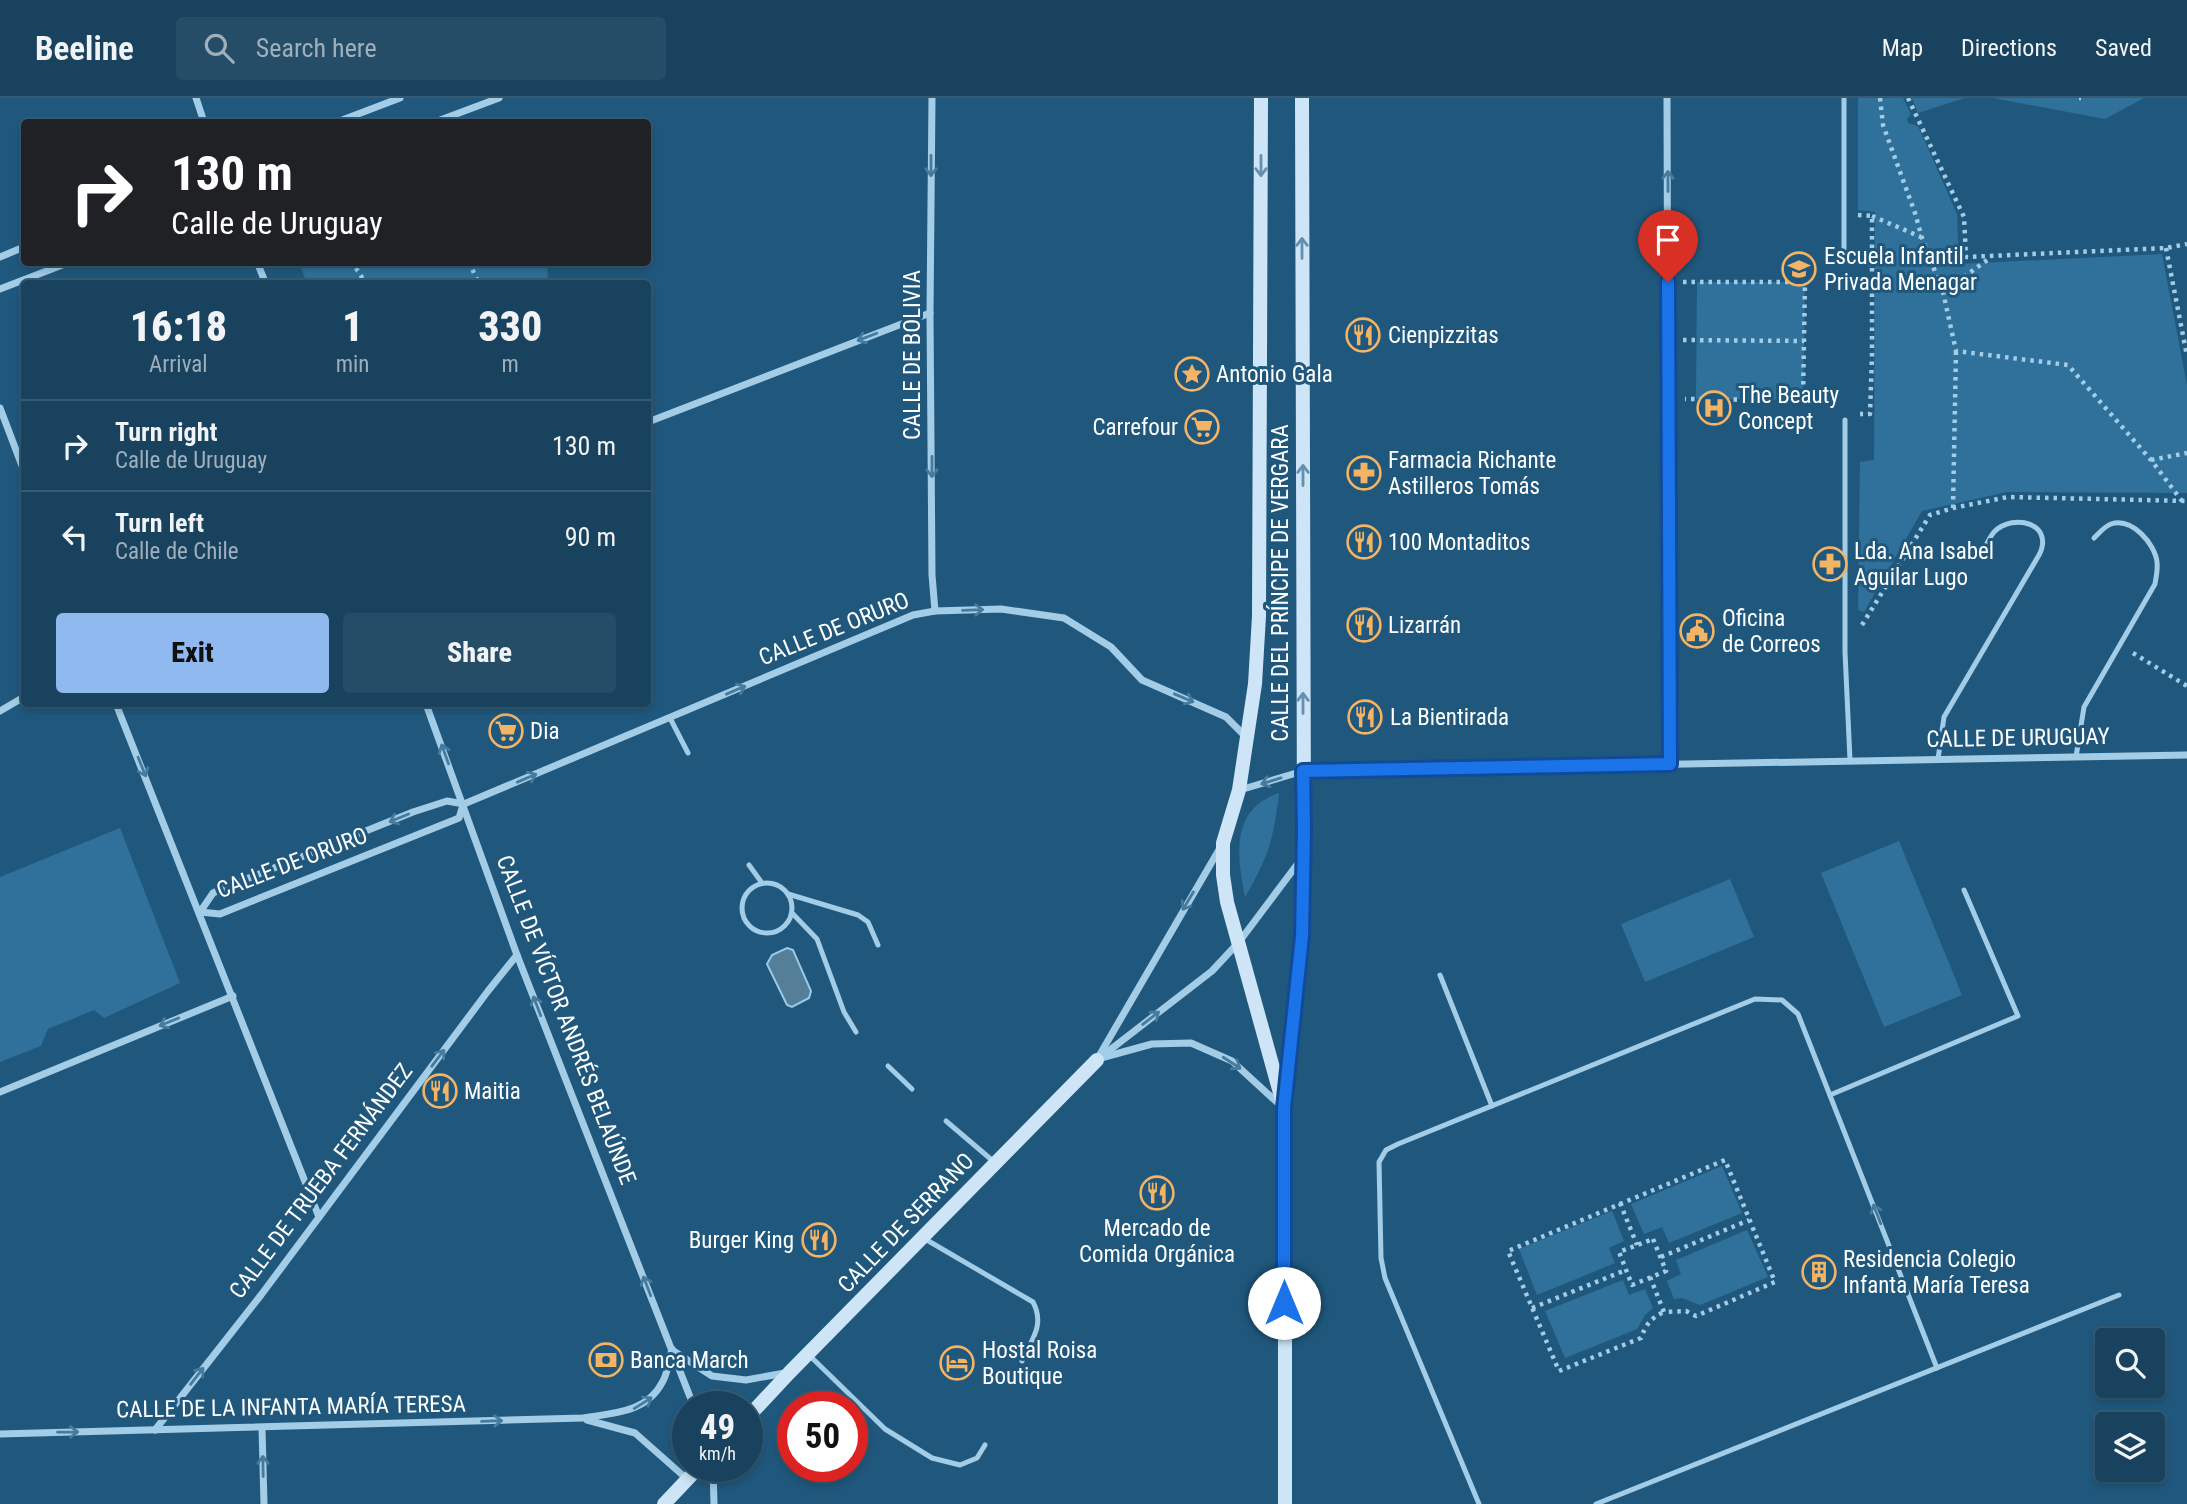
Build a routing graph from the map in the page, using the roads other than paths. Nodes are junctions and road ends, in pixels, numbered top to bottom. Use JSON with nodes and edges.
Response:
{"nodes":[{"id":1,"x":196,"y":98,"type":"edge"},
{"id":2,"x":400,"y":98,"type":"edge"},
{"id":3,"x":499,"y":98,"type":"edge"},
{"id":4,"x":932,"y":98,"type":"edge"},
{"id":5,"x":1261,"y":98,"type":"edge"},
{"id":6,"x":1302,"y":98,"type":"edge"},
{"id":7,"x":1667,"y":98,"type":"edge"},
{"id":8,"x":1844,"y":98,"type":"edge"},
{"id":9,"x":203,"y":119,"type":"edge"},
{"id":10,"x":345,"y":119,"type":"edge"},
{"id":11,"x":443,"y":119,"type":"edge"},
{"id":12,"x":21,"y":248,"type":"edge"},
{"id":13,"x":0,"y":257,"type":"edge"},
{"id":14,"x":1844,"y":261,"type":"road end"},
{"id":15,"x":60,"y":266,"type":"edge"},
{"id":16,"x":23,"y":280,"type":"edge"},
{"id":17,"x":21,"y":281,"type":"edge"},
{"id":18,"x":0,"y":289,"type":"edge"},
{"id":19,"x":930,"y":313,"type":"junction"},
{"id":20,"x":0,"y":408,"type":"edge"},
{"id":21,"x":1845,"y":420,"type":"road end"},
{"id":22,"x":651,"y":421,"type":"edge"},
{"id":23,"x":21,"y":463,"type":"edge"},
{"id":24,"x":2094,"y":538,"type":"dead end"},
{"id":25,"x":1982,"y":552,"type":"dead end"},
{"id":26,"x":935,"y":611,"type":"junction"},
{"id":27,"x":21,"y":699,"type":"edge"},
{"id":28,"x":117,"y":707,"type":"edge"},
{"id":29,"x":427,"y":707,"type":"edge"},
{"id":30,"x":0,"y":711,"type":"edge"},
{"id":31,"x":670,"y":718,"type":"junction"},
{"id":32,"x":1247,"y":738,"type":"junction"},
{"id":33,"x":688,"y":753,"type":"dead end"},
{"id":34,"x":2187,"y":755,"type":"edge"},
{"id":35,"x":2076,"y":757,"type":"junction"},
{"id":36,"x":1938,"y":759,"type":"junction"},
{"id":37,"x":1850,"y":760,"type":"junction"},
{"id":38,"x":1670,"y":764,"type":"junction"},
{"id":39,"x":1303,"y":771,"type":"junction"},
{"id":40,"x":1239,"y":790,"type":"junction"},
{"id":41,"x":464,"y":804,"type":"junction"},
{"id":42,"x":1223,"y":843,"type":"junction"},
{"id":43,"x":1302,"y":858,"type":"junction"},
{"id":44,"x":749,"y":865,"type":"dead end"},
{"id":45,"x":762,"y":884,"type":"junction"},
{"id":46,"x":1964,"y":890,"type":"dead end"},
{"id":47,"x":788,"y":894,"type":"junction"},
{"id":48,"x":200,"y":912,"type":"junction"},
{"id":49,"x":792,"y":913,"type":"junction"},
{"id":50,"x":1239,"y":942,"type":"junction"},
{"id":51,"x":878,"y":945,"type":"dead end"},
{"id":52,"x":517,"y":955,"type":"junction"},
{"id":53,"x":1440,"y":975,"type":"dead end"},
{"id":54,"x":233,"y":996,"type":"junction"},
{"id":55,"x":856,"y":1032,"type":"dead end"},
{"id":56,"x":1097,"y":1059,"type":"junction"},
{"id":57,"x":888,"y":1066,"type":"dead end"},
{"id":58,"x":912,"y":1089,"type":"dead end"},
{"id":59,"x":0,"y":1091,"type":"edge"},
{"id":60,"x":1830,"y":1095,"type":"junction"},
{"id":61,"x":1492,"y":1106,"type":"junction"},
{"id":62,"x":1284,"y":1108,"type":"junction"},
{"id":63,"x":946,"y":1121,"type":"dead end"},
{"id":64,"x":996,"y":1163,"type":"junction"},
{"id":65,"x":319,"y":1217,"type":"junction"},
{"id":66,"x":922,"y":1238,"type":"junction"},
{"id":67,"x":2119,"y":1295,"type":"dead end"},
{"id":68,"x":672,"y":1349,"type":"junction"},
{"id":69,"x":808,"y":1354,"type":"junction"},
{"id":70,"x":1022,"y":1361,"type":"dead end"},
{"id":71,"x":1937,"y":1368,"type":"junction"},
{"id":72,"x":789,"y":1373,"type":"junction"},
{"id":73,"x":688,"y":1391,"type":"edge"},
{"id":74,"x":763,"y":1401,"type":"edge"},
{"id":75,"x":583,"y":1418,"type":"junction"},
{"id":76,"x":262,"y":1428,"type":"junction"},
{"id":77,"x":155,"y":1430,"type":"junction"},
{"id":78,"x":0,"y":1434,"type":"edge"},
{"id":79,"x":985,"y":1445,"type":"dead end"},
{"id":80,"x":672,"y":1466,"type":"edge"},
{"id":81,"x":684,"y":1482,"type":"edge"},
{"id":82,"x":714,"y":1482,"type":"edge"},
{"id":83,"x":264,"y":1504,"type":"edge"},
{"id":84,"x":664,"y":1504,"type":"edge"},
{"id":85,"x":715,"y":1504,"type":"edge"},
{"id":86,"x":1285,"y":1504,"type":"edge"},
{"id":87,"x":1479,"y":1504,"type":"edge"},
{"id":88,"x":1596,"y":1504,"type":"edge"}],
"edges":[{"from":1,"to":9,"type":"street"},
{"from":2,"to":10,"type":"street"},
{"from":3,"to":11,"type":"street"},
{"from":4,"to":19,"type":"street","name":"CALLE DE BOLIVIA","one_way":true},
{"from":5,"to":32,"type":"main road","name":"CALLE DEL PRÍNCIPE DE VERGARA","one_way":true},
{"from":39,"to":6,"type":"main road","name":"CALLE DEL PRÍNCIPE DE VERGARA","one_way":true},
{"from":38,"to":7,"type":"street","one_way":true},
{"from":8,"to":14,"type":"lane"},
{"from":12,"to":13,"type":"street"},
{"from":15,"to":16,"type":"street"},
{"from":17,"to":18,"type":"street"},
{"from":19,"to":22,"type":"street","one_way":true},
{"from":19,"to":26,"type":"street","name":"CALLE DE BOLIVIA","one_way":true},
{"from":20,"to":23,"type":"street"},
{"from":21,"to":37,"type":"lane"},
{"from":24,"to":35,"type":"lane"},
{"from":25,"to":36,"type":"lane"},
{"from":31,"to":26,"type":"street","name":"CALLE DE ORURO","one_way":true},
{"from":26,"to":32,"type":"street","name":"CALLE DE ORURO","one_way":true},
{"from":27,"to":30,"type":"street"},
{"from":28,"to":48,"type":"street","one_way":true},
{"from":41,"to":29,"type":"street","name":"CALLE DE VÍCTOR ANDRÉS BELAÚNDE","one_way":true},
{"from":31,"to":33,"type":"lane"},
{"from":41,"to":31,"type":"street","name":"CALLE DE ORURO","one_way":true},
{"from":32,"to":40,"type":"main road","name":"CALLE DEL PRÍNCIPE DE VERGARA"},
{"from":34,"to":35,"type":"street","name":"CALLE DE URUGUAY"},
{"from":35,"to":36,"type":"street","name":"CALLE DE URUGUAY"},
{"from":36,"to":37,"type":"street","name":"CALLE DE URUGUAY"},
{"from":37,"to":38,"type":"street","name":"CALLE DE URUGUAY"},
{"from":38,"to":39,"type":"street","name":"CALLE DE URUGUAY"},
{"from":39,"to":40,"type":"street","name":"CALLE DE URUGUAY","one_way":true},
{"from":39,"to":43,"type":"main road","name":"CALLE DEL PRÍNCIPE DE VERGARA"},
{"from":40,"to":42,"type":"main road","name":"CALLE DEL PRÍNCIPE DE VERGARA"},
{"from":41,"to":48,"type":"street","name":"CALLE DE ORURO","one_way":true},
{"from":41,"to":48,"type":"street","name":"CALLE DE ORURO"},
{"from":41,"to":52,"type":"street","name":"CALLE DE VÍCTOR ANDRÉS BELAÚNDE"},
{"from":42,"to":50,"type":"main road","name":"CALLE DEL PRÍNCIPE DE VERGARA"},
{"from":42,"to":56,"type":"street","one_way":true},
{"from":43,"to":50,"type":"street"},
{"from":43,"to":62,"type":"main road","name":"CALLE DEL PRÍNCIPE DE VERGARA"},
{"from":44,"to":45,"type":"lane"},
{"from":45,"to":47,"type":"lane"},
{"from":45,"to":49,"type":"lane"},
{"from":46,"to":60,"type":"lane"},
{"from":47,"to":49,"type":"lane"},
{"from":47,"to":51,"type":"lane"},
{"from":48,"to":54,"type":"street"},
{"from":49,"to":55,"type":"lane"},
{"from":56,"to":50,"type":"street","one_way":true},
{"from":50,"to":62,"type":"main road","name":"CALLE DEL PRÍNCIPE DE VERGARA"},
{"from":65,"to":52,"type":"street","name":"CALLE DE TRUEBA FERNÁNDEZ","one_way":true},
{"from":68,"to":52,"type":"street","name":"CALLE DE VÍCTOR ANDRÉS BELAÚNDE","one_way":true},
{"from":53,"to":61,"type":"lane"},
{"from":54,"to":59,"type":"street","one_way":true},
{"from":54,"to":65,"type":"street"},
{"from":56,"to":62,"type":"street","one_way":true},
{"from":56,"to":64,"type":"main road","name":"CALLE DE SERRANO"},
{"from":57,"to":58,"type":"lane"},
{"from":60,"to":61,"type":"lane"},
{"from":71,"to":60,"type":"lane","one_way":true},
{"from":61,"to":87,"type":"lane"},
{"from":62,"to":86,"type":"main road","name":"CALLE DEL PRÍNCIPE DE VERGARA"},
{"from":63,"to":64,"type":"lane"},
{"from":64,"to":66,"type":"main road","name":"CALLE DE SERRANO"},
{"from":77,"to":65,"type":"street","name":"CALLE DE TRUEBA FERNÁNDEZ","one_way":true},
{"from":66,"to":69,"type":"main road","name":"CALLE DE SERRANO"},
{"from":66,"to":70,"type":"lane"},
{"from":67,"to":71,"type":"lane"},
{"from":68,"to":72,"type":"street"},
{"from":68,"to":73,"type":"street","name":"CALLE DE VÍCTOR ANDRÉS BELAÚNDE"},
{"from":75,"to":68,"type":"street","name":"CALLE DE LA INFANTA MARÍA TERESA","one_way":true},
{"from":69,"to":72,"type":"main road","name":"CALLE DE SERRANO"},
{"from":69,"to":79,"type":"lane"},
{"from":71,"to":88,"type":"lane"},
{"from":72,"to":74,"type":"main road","name":"CALLE DE SERRANO"},
{"from":76,"to":75,"type":"street","name":"CALLE DE LA INFANTA MARÍA TERESA","one_way":true},
{"from":75,"to":80,"type":"street","name":"CALLE DE LA INFANTA MARÍA TERESA"},
{"from":76,"to":77,"type":"street","name":"CALLE DE LA INFANTA MARÍA TERESA"},
{"from":83,"to":76,"type":"street","one_way":true},
{"from":78,"to":77,"type":"street","name":"CALLE DE LA INFANTA MARÍA TERESA","one_way":true},
{"from":81,"to":84,"type":"main road"},
{"from":82,"to":85,"type":"street"}]}
